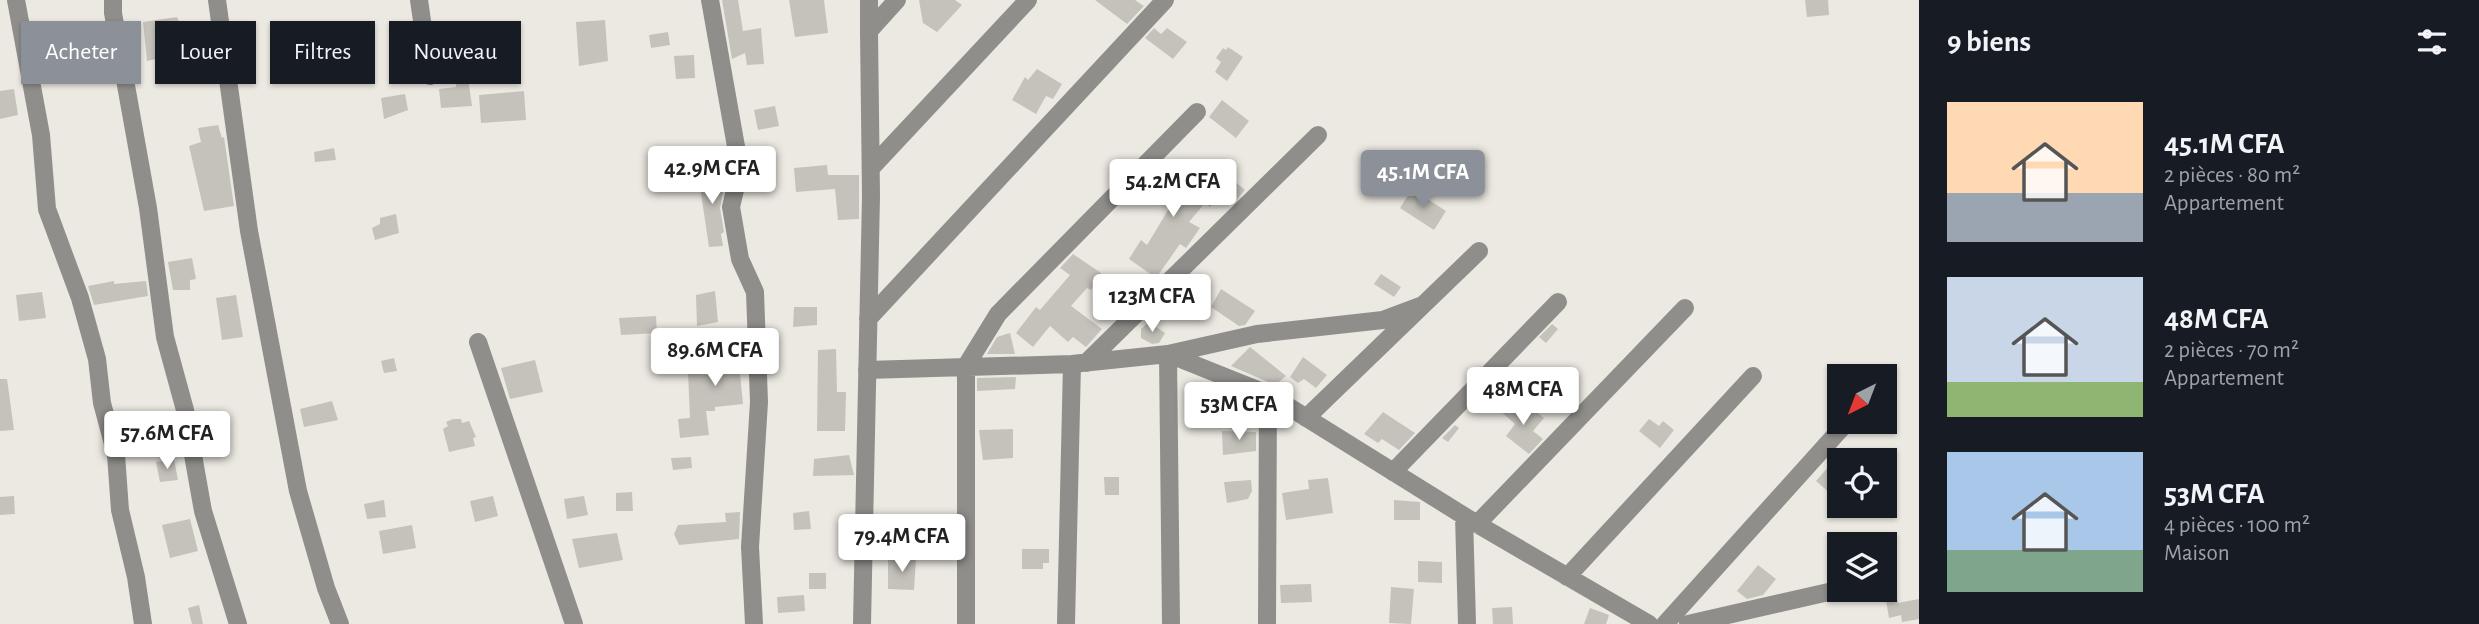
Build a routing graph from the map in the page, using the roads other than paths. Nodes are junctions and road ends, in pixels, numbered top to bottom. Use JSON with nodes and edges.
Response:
{"nodes":[{"id":1,"x":16,"y":0,"type":"edge"},
{"id":2,"x":113,"y":0,"type":"edge"},
{"id":3,"x":217,"y":0,"type":"edge"},
{"id":4,"x":419,"y":0,"type":"edge"},
{"id":5,"x":710,"y":0,"type":"edge"},
{"id":6,"x":869,"y":0,"type":"edge"},
{"id":7,"x":897,"y":0,"type":"edge"},
{"id":8,"x":1028,"y":0,"type":"edge"},
{"id":9,"x":1166,"y":0,"type":"edge"},
{"id":10,"x":422,"y":21,"type":"edge"},
{"id":11,"x":869,"y":31,"type":"junction"},
{"id":12,"x":1197,"y":112,"type":"dead end"},
{"id":13,"x":1318,"y":135,"type":"dead end"},
{"id":14,"x":871,"y":168,"type":"junction"},
{"id":15,"x":1479,"y":251,"type":"dead end"},
{"id":16,"x":1558,"y":302,"type":"dead end"},
{"id":17,"x":1423,"y":306,"type":"junction"},
{"id":18,"x":1685,"y":308,"type":"dead end"},
{"id":19,"x":868,"y":319,"type":"junction"},
{"id":20,"x":478,"y":342,"type":"dead end"},
{"id":21,"x":1168,"y":354,"type":"junction"},
{"id":22,"x":1079,"y":363,"type":"junction"},
{"id":23,"x":966,"y":366,"type":"junction"},
{"id":24,"x":867,"y":370,"type":"junction"},
{"id":25,"x":1753,"y":376,"type":"dead end"},
{"id":26,"x":1268,"y":394,"type":"junction"},
{"id":27,"x":1306,"y":418,"type":"junction"},
{"id":28,"x":1836,"y":434,"type":"edge"},
{"id":29,"x":1393,"y":472,"type":"junction"},
{"id":30,"x":1470,"y":520,"type":"junction"},
{"id":31,"x":1567,"y":577,"type":"junction"},
{"id":32,"x":1827,"y":592,"type":"edge"},
{"id":33,"x":143,"y":624,"type":"edge"},
{"id":34,"x":238,"y":624,"type":"edge"},
{"id":35,"x":340,"y":624,"type":"edge"},
{"id":36,"x":574,"y":624,"type":"edge"},
{"id":37,"x":754,"y":624,"type":"edge"},
{"id":38,"x":862,"y":624,"type":"edge"},
{"id":39,"x":966,"y":624,"type":"edge"},
{"id":40,"x":1066,"y":624,"type":"edge"},
{"id":41,"x":1171,"y":624,"type":"edge"},
{"id":42,"x":1267,"y":624,"type":"edge"},
{"id":43,"x":1467,"y":624,"type":"edge"},
{"id":44,"x":1649,"y":624,"type":"edge"},
{"id":45,"x":1665,"y":624,"type":"edge"},
{"id":46,"x":1688,"y":624,"type":"edge"}],
"edges":[{"from":1,"to":33,"type":"street"},
{"from":2,"to":34,"type":"street"},
{"from":3,"to":35,"type":"street"},
{"from":4,"to":10,"type":"street"},
{"from":5,"to":37,"type":"street"},
{"from":6,"to":11,"type":"street"},
{"from":7,"to":11,"type":"street"},
{"from":8,"to":14,"type":"street"},
{"from":9,"to":19,"type":"street"},
{"from":11,"to":14,"type":"street"},
{"from":12,"to":23,"type":"street"},
{"from":13,"to":22,"type":"street"},
{"from":14,"to":19,"type":"street"},
{"from":15,"to":17,"type":"street"},
{"from":16,"to":29,"type":"street"},
{"from":17,"to":21,"type":"street"},
{"from":17,"to":27,"type":"street"},
{"from":18,"to":30,"type":"street"},
{"from":19,"to":24,"type":"street"},
{"from":20,"to":36,"type":"street"},
{"from":21,"to":22,"type":"street"},
{"from":21,"to":26,"type":"street"},
{"from":21,"to":41,"type":"street"},
{"from":22,"to":23,"type":"street"},
{"from":22,"to":40,"type":"street"},
{"from":23,"to":24,"type":"street"},
{"from":23,"to":39,"type":"street"},
{"from":24,"to":38,"type":"street"},
{"from":25,"to":31,"type":"street"},
{"from":26,"to":27,"type":"street"},
{"from":26,"to":42,"type":"street"},
{"from":27,"to":29,"type":"street"},
{"from":28,"to":45,"type":"street"},
{"from":29,"to":30,"type":"street"},
{"from":30,"to":31,"type":"street"},
{"from":30,"to":43,"type":"street"},
{"from":31,"to":44,"type":"street"},
{"from":32,"to":46,"type":"street"}]}
